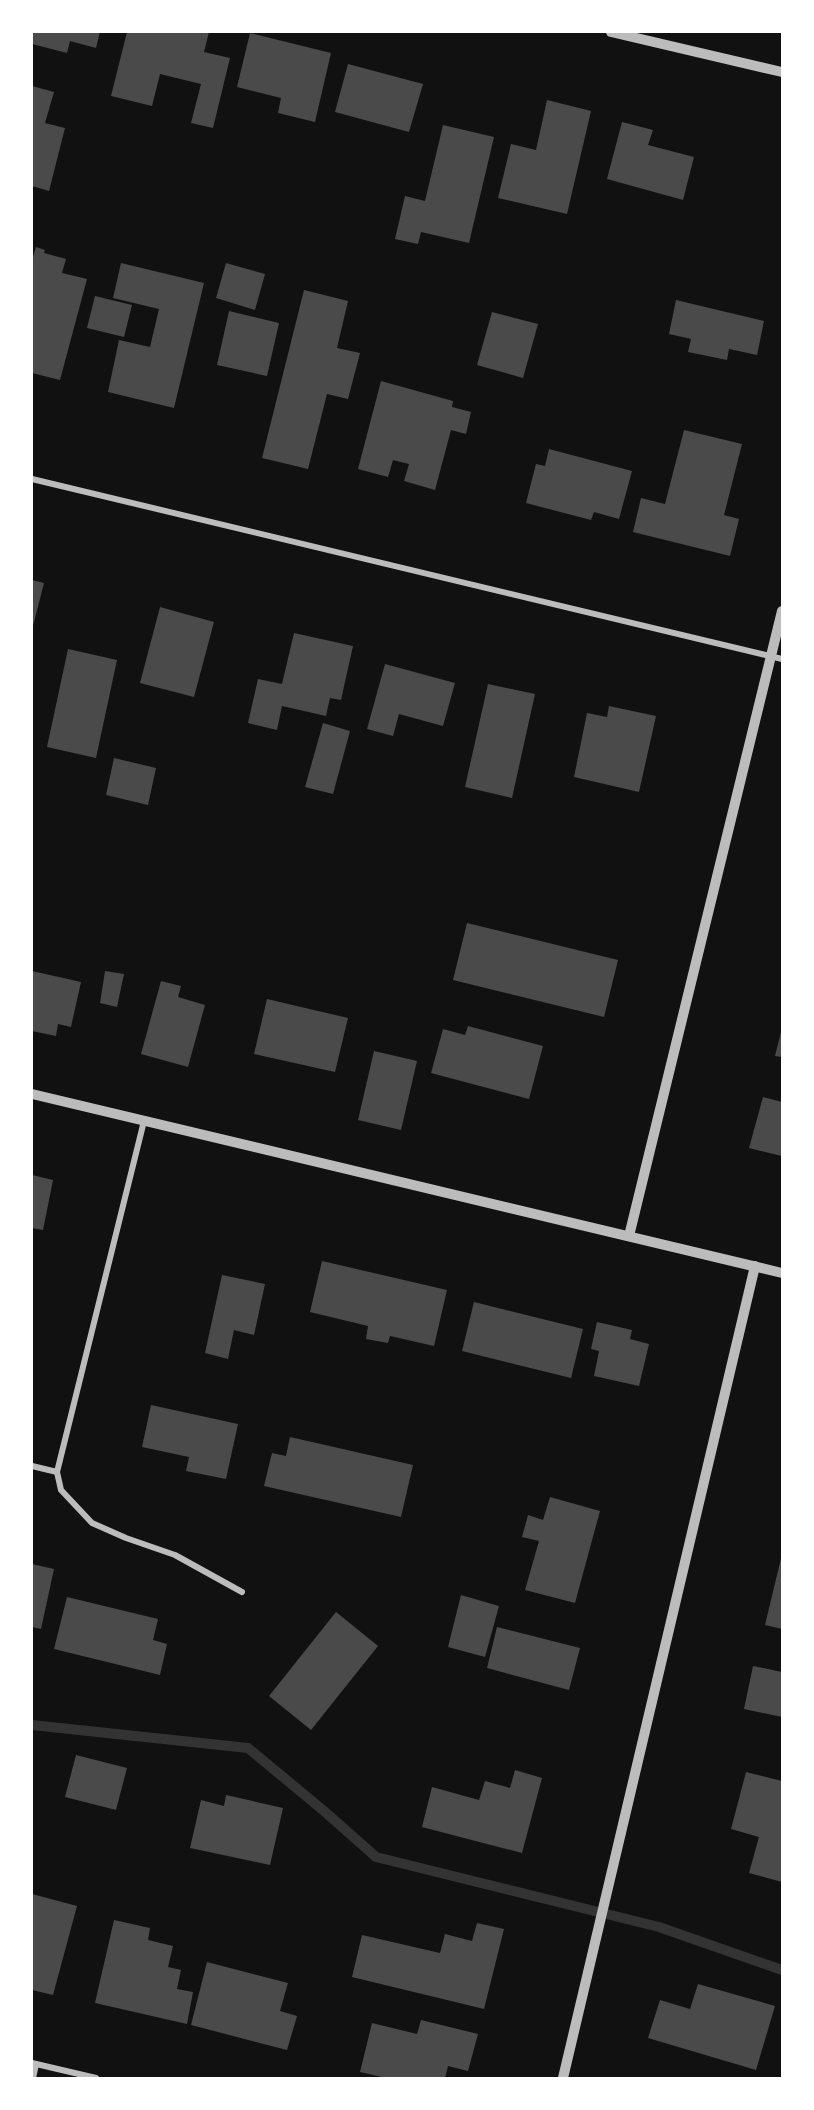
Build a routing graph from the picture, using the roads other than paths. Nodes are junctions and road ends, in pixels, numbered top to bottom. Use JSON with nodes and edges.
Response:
{"nodes":[{"id":1,"x":611,"y":32,"type":"edge"},
{"id":2,"x":783,"y":72,"type":"edge"},
{"id":3,"x":32,"y":479,"type":"edge"},
{"id":4,"x":783,"y":611,"type":"edge"},
{"id":5,"x":777,"y":657,"type":"edge"},
{"id":6,"x":32,"y":1094,"type":"edge"},
{"id":7,"x":144,"y":1121,"type":"junction"},
{"id":8,"x":629,"y":1236,"type":"junction"},
{"id":9,"x":755,"y":1266,"type":"junction"},
{"id":10,"x":783,"y":1273,"type":"edge"},
{"id":11,"x":32,"y":1466,"type":"edge"},
{"id":12,"x":57,"y":1472,"type":"junction"},
{"id":13,"x":242,"y":1592,"type":"dead end"},
{"id":14,"x":34,"y":2064,"type":"edge"},
{"id":15,"x":33,"y":2079,"type":"edge"},
{"id":16,"x":96,"y":2079,"type":"edge"},
{"id":17,"x":563,"y":2079,"type":"edge"}],
"edges":[{"from":1,"to":2,"type":"street"},
{"from":3,"to":5,"type":"street"},
{"from":4,"to":5,"type":"street"},
{"from":5,"to":8,"type":"street"},
{"from":6,"to":7,"type":"street"},
{"from":7,"to":8,"type":"street"},
{"from":7,"to":12,"type":"street"},
{"from":8,"to":9,"type":"street"},
{"from":9,"to":10,"type":"street"},
{"from":9,"to":17,"type":"street"},
{"from":11,"to":12,"type":"street"},
{"from":12,"to":13,"type":"street"},
{"from":14,"to":15,"type":"street"},
{"from":14,"to":16,"type":"street"}]}
